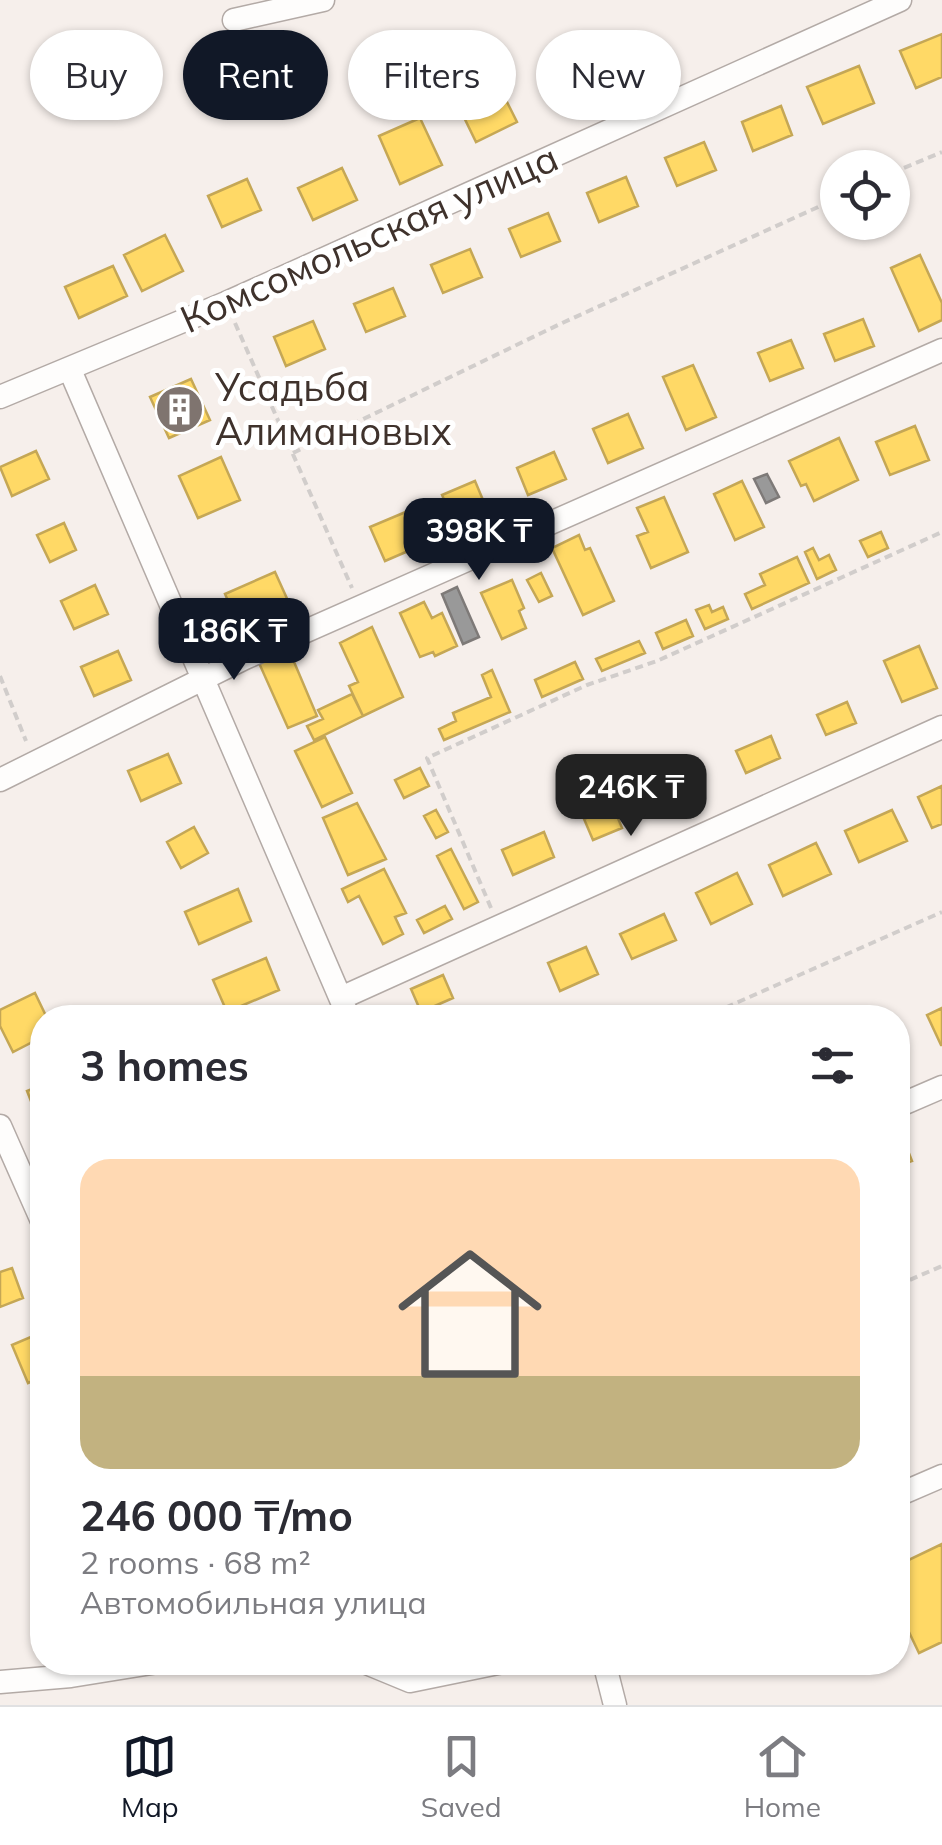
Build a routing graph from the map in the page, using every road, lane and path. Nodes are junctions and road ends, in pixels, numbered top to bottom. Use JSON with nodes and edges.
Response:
{"nodes":[{"id":1,"x":323,"y":0,"type":"edge"},
{"id":2,"x":900,"y":0,"type":"edge"},
{"id":3,"x":234,"y":20,"type":"dead end"},
{"id":4,"x":942,"y":152,"type":"edge"},
{"id":5,"x":910,"y":165,"type":"edge"},
{"id":6,"x":820,"y":206,"type":"edge"},
{"id":7,"x":226,"y":304,"type":"junction"},
{"id":8,"x":942,"y":350,"type":"edge"},
{"id":9,"x":70,"y":370,"type":"junction"},
{"id":10,"x":0,"y":396,"type":"edge"},
{"id":11,"x":293,"y":453,"type":"junction"},
{"id":12,"x":942,"y":532,"type":"edge"},
{"id":13,"x":361,"y":606,"type":"junction"},
{"id":14,"x":0,"y":676,"type":"edge"},
{"id":15,"x":203,"y":679,"type":"junction"},
{"id":16,"x":942,"y":727,"type":"edge"},
{"id":17,"x":35,"y":764,"type":"junction"},
{"id":18,"x":0,"y":780,"type":"edge"},
{"id":19,"x":942,"y":912,"type":"edge"},
{"id":20,"x":499,"y":926,"type":"junction"},
{"id":21,"x":344,"y":1005,"type":"edge"},
{"id":22,"x":351,"y":1005,"type":"edge"},
{"id":23,"x":731,"y":1005,"type":"edge"},
{"id":24,"x":942,"y":1087,"type":"edge"},
{"id":25,"x":910,"y":1101,"type":"edge"},
{"id":26,"x":0,"y":1126,"type":"edge"},
{"id":27,"x":30,"y":1195,"type":"edge"},
{"id":28,"x":942,"y":1266,"type":"edge"},
{"id":29,"x":910,"y":1280,"type":"edge"},
{"id":30,"x":942,"y":1476,"type":"edge"},
{"id":31,"x":910,"y":1490,"type":"edge"},
{"id":32,"x":77,"y":1675,"type":"edge"},
{"id":33,"x":394,"y":1675,"type":"edge"},
{"id":34,"x":443,"y":1675,"type":"edge"},
{"id":35,"x":608,"y":1675,"type":"edge"},
{"id":36,"x":0,"y":1682,"type":"edge"},
{"id":37,"x":616,"y":1705,"type":"edge"}],
"edges":[{"from":1,"to":3,"type":"street"},
{"from":2,"to":7,"type":"street","name":"Комсомольская улица"},
{"from":4,"to":5,"type":"path"},
{"from":6,"to":11,"type":"path"},
{"from":7,"to":9,"type":"street","name":"Комсомольская улица"},
{"from":7,"to":11,"type":"path"},
{"from":8,"to":13,"type":"street"},
{"from":9,"to":10,"type":"street","name":"Комсомольская улица"},
{"from":9,"to":15,"type":"street"},
{"from":11,"to":13,"type":"path"},
{"from":12,"to":20,"type":"path"},
{"from":13,"to":15,"type":"street"},
{"from":14,"to":17,"type":"path"},
{"from":15,"to":17,"type":"street"},
{"from":15,"to":21,"type":"street"},
{"from":16,"to":20,"type":"street"},
{"from":17,"to":18,"type":"street"},
{"from":19,"to":23,"type":"path"},
{"from":20,"to":22,"type":"street"},
{"from":24,"to":25,"type":"street"},
{"from":26,"to":27,"type":"street"},
{"from":28,"to":29,"type":"path"},
{"from":30,"to":31,"type":"street"},
{"from":32,"to":36,"type":"street"},
{"from":33,"to":34,"type":"street"},
{"from":35,"to":37,"type":"street"}]}
